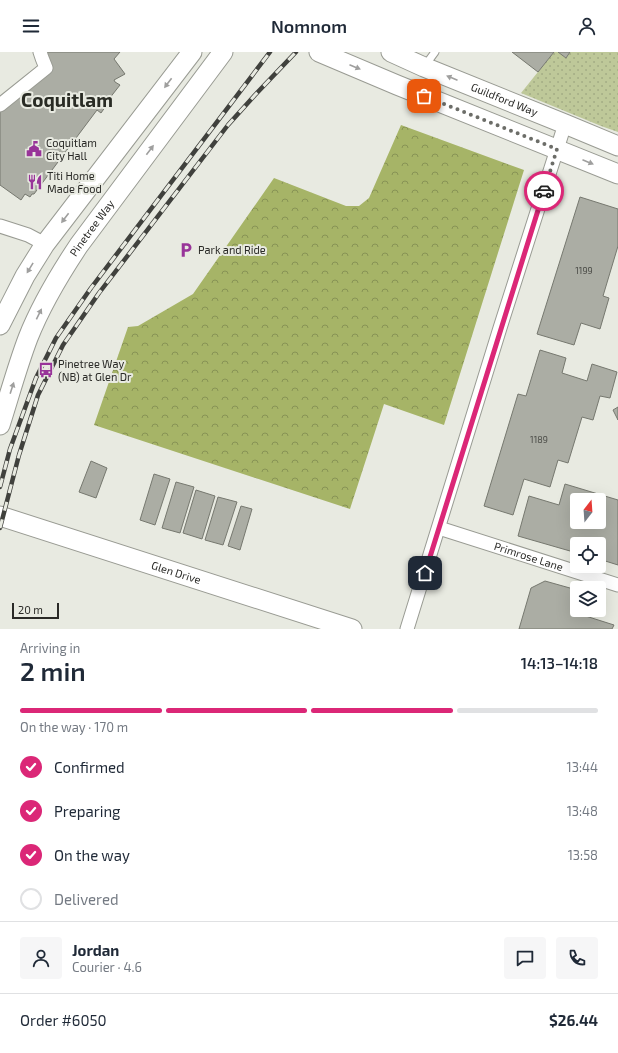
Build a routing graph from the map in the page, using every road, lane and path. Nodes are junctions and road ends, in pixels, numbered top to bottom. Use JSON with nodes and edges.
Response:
{"nodes":[{"id":1,"x":40,"y":52,"type":"edge"},
{"id":2,"x":192,"y":52,"type":"edge"},
{"id":3,"x":223,"y":52,"type":"edge"},
{"id":4,"x":319,"y":52,"type":"edge"},
{"id":5,"x":392,"y":52,"type":"edge"},
{"id":6,"x":430,"y":59,"type":"edge"},
{"id":7,"x":0,"y":105,"type":"edge"},
{"id":8,"x":566,"y":124,"type":"junction"},
{"id":9,"x":618,"y":146,"type":"edge"},
{"id":10,"x":557,"y":149,"type":"junction"},
{"id":11,"x":618,"y":174,"type":"edge"},
{"id":12,"x":0,"y":226,"type":"edge"},
{"id":13,"x":45,"y":244,"type":"junction"},
{"id":14,"x":52,"y":288,"type":"junction"},
{"id":15,"x":0,"y":325,"type":"edge"},
{"id":16,"x":0,"y":426,"type":"edge"},
{"id":17,"x":0,"y":516,"type":"edge"},
{"id":18,"x":439,"y":528,"type":"junction"},
{"id":19,"x":618,"y":585,"type":"edge"},
{"id":20,"x":352,"y":629,"type":"edge"},
{"id":21,"x":407,"y":629,"type":"edge"}],
"edges":[{"from":1,"to":7,"type":"street"},
{"from":2,"to":13,"type":"main road","one_way":true},
{"from":14,"to":3,"type":"main road","name":"Pinetree Way","one_way":true},
{"from":4,"to":10,"type":"main road","one_way":true},
{"from":5,"to":6,"type":"main road","name":"Guildford Way"},
{"from":8,"to":6,"type":"main road","name":"Guildford Way","one_way":true},
{"from":8,"to":9,"type":"main road","name":"Guildford Way"},
{"from":8,"to":10,"type":"street"},
{"from":10,"to":11,"type":"main road","one_way":true},
{"from":10,"to":18,"type":"street"},
{"from":12,"to":13,"type":"street"},
{"from":13,"to":14,"type":"main road"},
{"from":13,"to":15,"type":"main road","one_way":true},
{"from":16,"to":14,"type":"main road","name":"Pinetree Way","one_way":true},
{"from":17,"to":20,"type":"main road","name":"Glen Drive"},
{"from":18,"to":19,"type":"street","name":"Primrose Lane"},
{"from":18,"to":21,"type":"street"}]}
